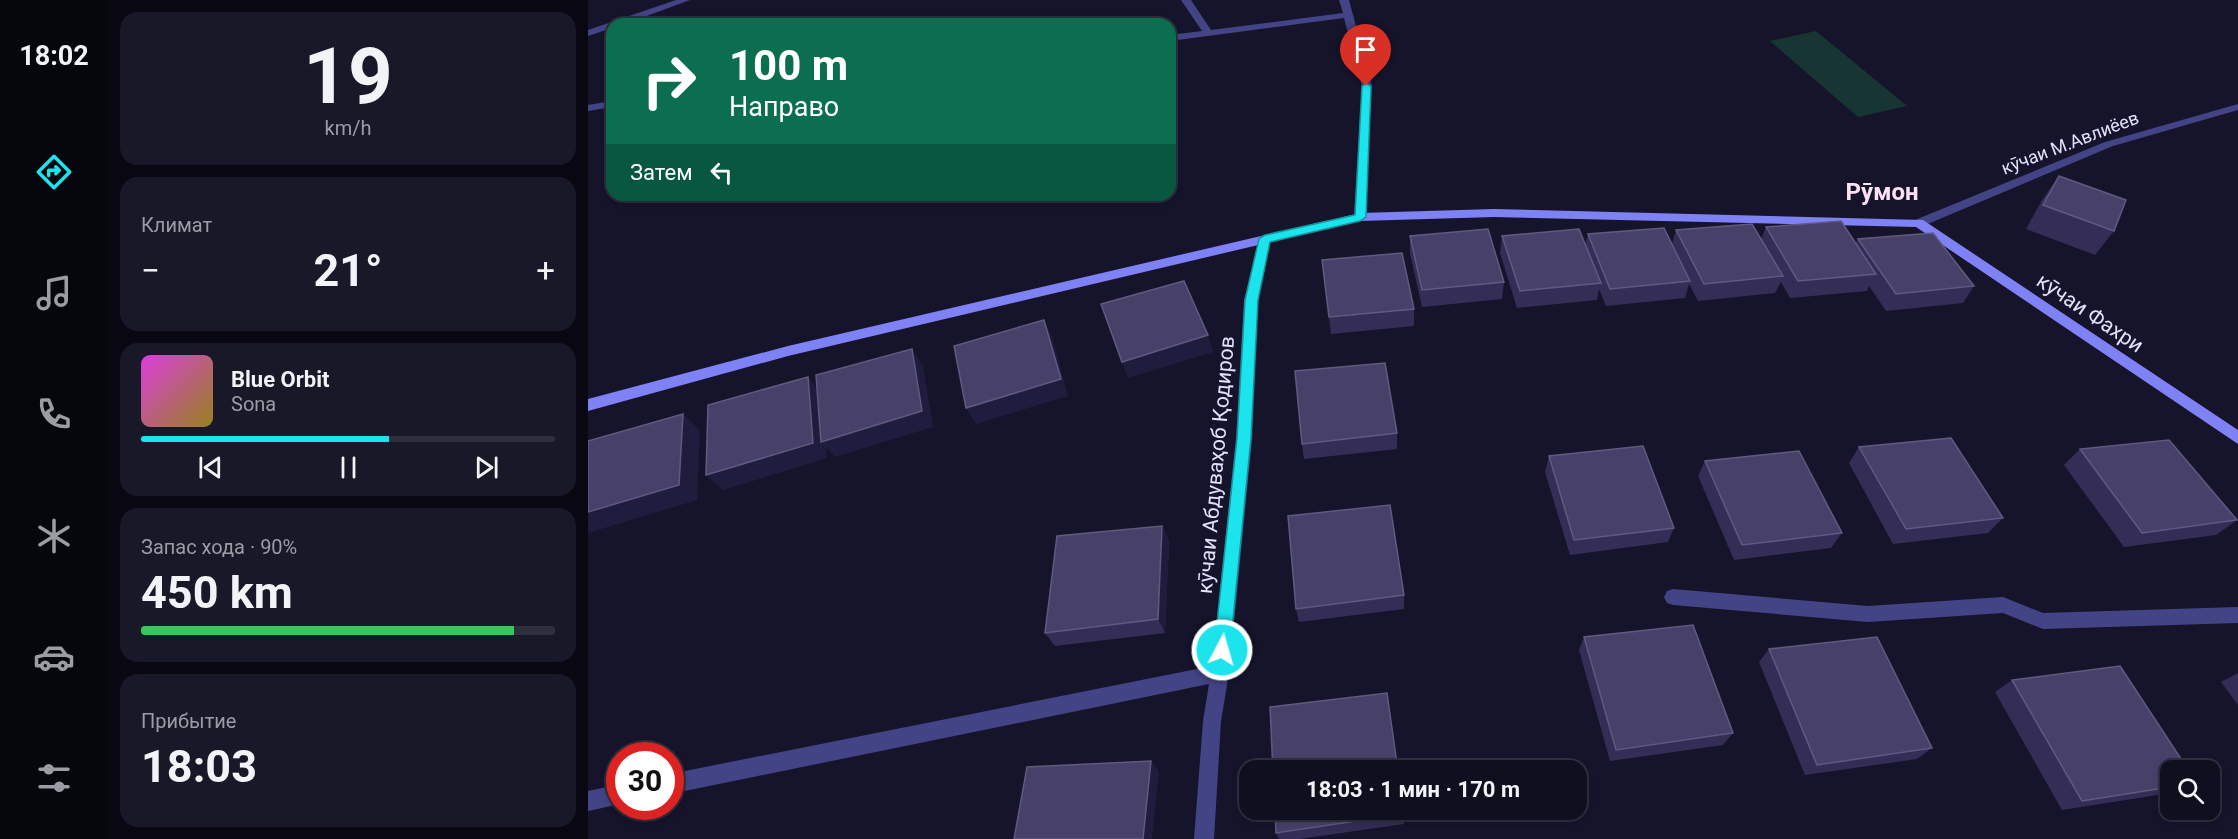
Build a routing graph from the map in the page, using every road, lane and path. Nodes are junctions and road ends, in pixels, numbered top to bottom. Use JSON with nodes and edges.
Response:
{"nodes":[{"id":1,"x":685,"y":0,"type":"edge"},
{"id":2,"x":1186,"y":0,"type":"edge"},
{"id":3,"x":1344,"y":0,"type":"edge"},
{"id":4,"x":1348,"y":15,"type":"junction"},
{"id":5,"x":631,"y":18,"type":"edge"},
{"id":6,"x":606,"y":27,"type":"edge"},
{"id":7,"x":588,"y":33,"type":"edge"},
{"id":8,"x":1208,"y":33,"type":"junction"},
{"id":9,"x":1176,"y":38,"type":"edge"},
{"id":10,"x":606,"y":105,"type":"edge"},
{"id":11,"x":2238,"y":106,"type":"edge"},
{"id":12,"x":588,"y":108,"type":"edge"},
{"id":13,"x":1360,"y":217,"type":"junction"},
{"id":14,"x":1919,"y":223,"type":"junction"},
{"id":15,"x":1265,"y":239,"type":"junction"},
{"id":16,"x":588,"y":405,"type":"edge"},
{"id":17,"x":2238,"y":438,"type":"edge"},
{"id":18,"x":1673,"y":597,"type":"dead end"},
{"id":19,"x":2238,"y":615,"type":"edge"},
{"id":20,"x":1220,"y":673,"type":"junction"},
{"id":21,"x":684,"y":781,"type":"edge"},
{"id":22,"x":606,"y":797,"type":"edge"},
{"id":23,"x":588,"y":801,"type":"edge"},
{"id":24,"x":1204,"y":839,"type":"edge"}],
"edges":[{"from":1,"to":5,"type":"street"},
{"from":2,"to":8,"type":"street"},
{"from":3,"to":4,"type":"street"},
{"from":4,"to":8,"type":"street"},
{"from":4,"to":13,"type":"street"},
{"from":6,"to":7,"type":"street"},
{"from":8,"to":9,"type":"street"},
{"from":10,"to":12,"type":"street"},
{"from":11,"to":14,"type":"street","name":"кӯчаи М.Авлиёев"},
{"from":13,"to":14,"type":"street"},
{"from":13,"to":15,"type":"street"},
{"from":14,"to":17,"type":"street","name":"кӯчаи Фахри"},
{"from":15,"to":16,"type":"street"},
{"from":15,"to":20,"type":"street","name":"кӯчаи Абдуваҳоб Қодиров"},
{"from":18,"to":19,"type":"street"},
{"from":20,"to":21,"type":"street"},
{"from":20,"to":24,"type":"street","name":"кӯчаи Абдуваҳоб Қодиров"},
{"from":22,"to":23,"type":"street"}]}
